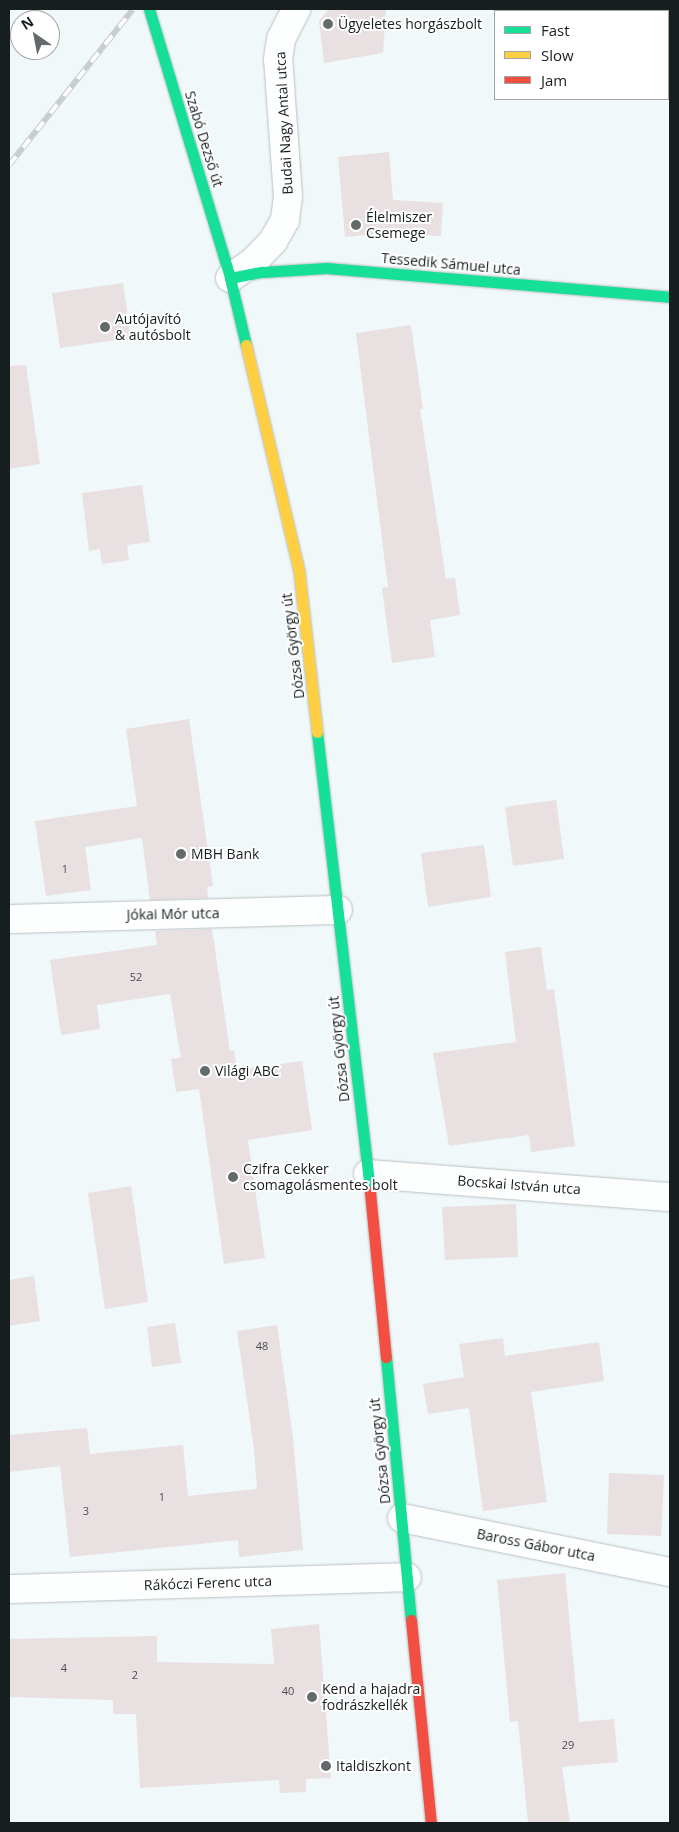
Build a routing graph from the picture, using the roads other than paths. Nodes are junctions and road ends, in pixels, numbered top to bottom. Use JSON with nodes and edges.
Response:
{"nodes":[{"id":1,"x":149,"y":9,"type":"edge"},
{"id":2,"x":296,"y":9,"type":"edge"},
{"id":3,"x":230,"y":278,"type":"junction"},
{"id":4,"x":670,"y":297,"type":"edge"},
{"id":5,"x":338,"y":910,"type":"junction"},
{"id":6,"x":9,"y":918,"type":"edge"},
{"id":7,"x":368,"y":1174,"type":"junction"},
{"id":8,"x":670,"y":1197,"type":"edge"},
{"id":9,"x":402,"y":1518,"type":"junction"},
{"id":10,"x":670,"y":1572,"type":"edge"},
{"id":11,"x":407,"y":1577,"type":"junction"},
{"id":12,"x":9,"y":1590,"type":"edge"},
{"id":13,"x":431,"y":1823,"type":"edge"}],
"edges":[{"from":1,"to":3,"type":"main road","name":"Szabó Dezső út"},
{"from":2,"to":3,"type":"street","name":"Budai Nagy Antal utca"},
{"from":3,"to":4,"type":"main road","name":"Tessedik Sámuel utca"},
{"from":3,"to":5,"type":"main road","name":"Dózsa György út"},
{"from":5,"to":6,"type":"street","name":"Jókai Mór utca"},
{"from":5,"to":7,"type":"main road","name":"Dózsa György út"},
{"from":7,"to":8,"type":"street","name":"Bocskai István utca"},
{"from":7,"to":9,"type":"main road","name":"Dózsa György út"},
{"from":9,"to":10,"type":"street","name":"Baross Gábor utca"},
{"from":9,"to":11,"type":"main road","name":"Dózsa György út"},
{"from":11,"to":12,"type":"street","name":"Rákóczi Ferenc utca"},
{"from":11,"to":13,"type":"main road","name":"Dózsa György út"}]}
